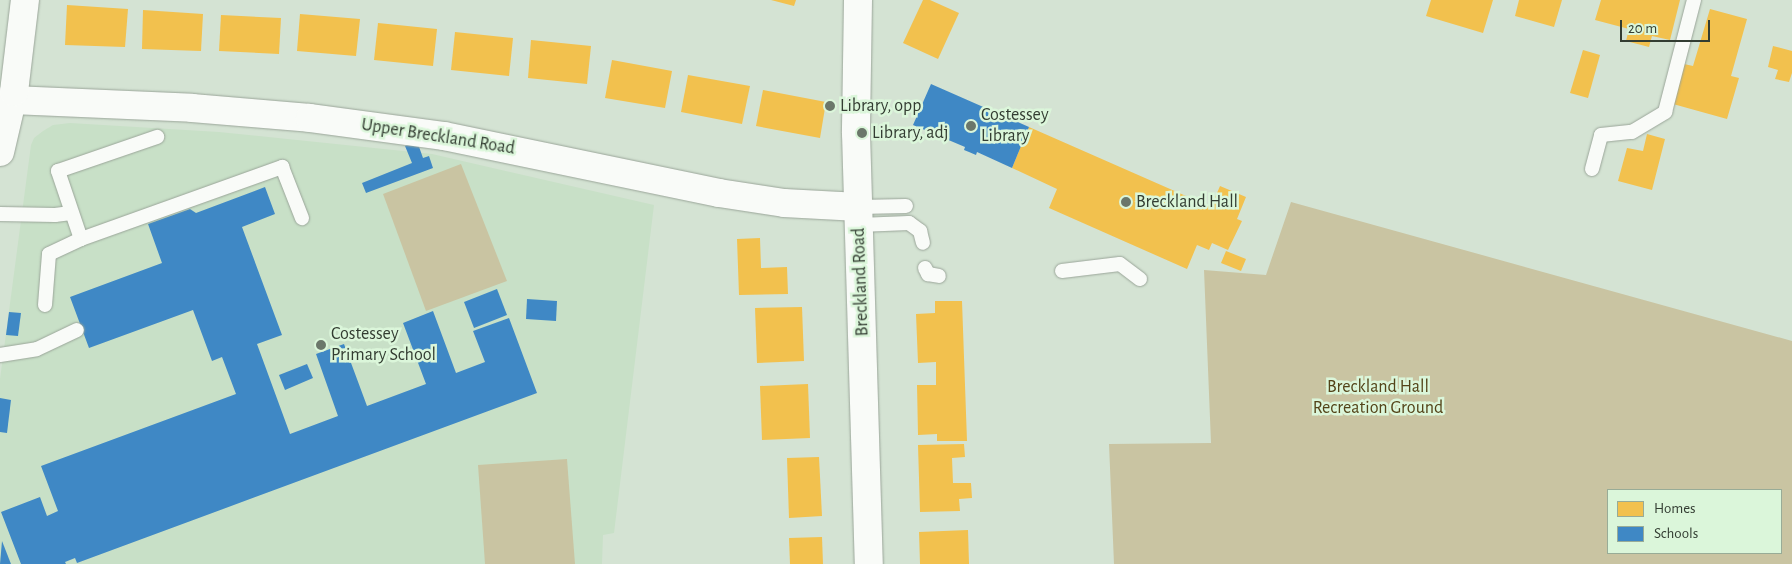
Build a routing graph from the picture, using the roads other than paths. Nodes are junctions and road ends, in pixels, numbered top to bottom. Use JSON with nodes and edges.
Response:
{"nodes":[{"id":1,"x":25,"y":0,"type":"edge"},
{"id":2,"x":858,"y":0,"type":"edge"},
{"id":3,"x":1694,"y":0,"type":"edge"},
{"id":4,"x":9,"y":94,"type":"edge"},
{"id":5,"x":157,"y":137,"type":"dead end"},
{"id":6,"x":0,"y":152,"type":"edge"},
{"id":7,"x":1592,"y":169,"type":"dead end"},
{"id":8,"x":906,"y":206,"type":"dead end"},
{"id":9,"x":71,"y":213,"type":"junction"},
{"id":10,"x":0,"y":214,"type":"edge"},
{"id":11,"x":859,"y":216,"type":"junction"},
{"id":12,"x":302,"y":218,"type":"dead end"},
{"id":13,"x":81,"y":239,"type":"junction"},
{"id":14,"x":923,"y":243,"type":"dead end"},
{"id":15,"x":924,"y":268,"type":"dead end"},
{"id":16,"x":1062,"y":271,"type":"dead end"},
{"id":17,"x":939,"y":276,"type":"dead end"},
{"id":18,"x":1140,"y":279,"type":"dead end"},
{"id":19,"x":45,"y":305,"type":"dead end"},
{"id":20,"x":77,"y":330,"type":"dead end"},
{"id":21,"x":0,"y":355,"type":"edge"},
{"id":22,"x":869,"y":564,"type":"edge"}],
"edges":[{"from":1,"to":4,"type":"street"},
{"from":2,"to":11,"type":"street","name":"Breckland Road"},
{"from":3,"to":7,"type":"lane"},
{"from":4,"to":6,"type":"street"},
{"from":4,"to":11,"type":"street","name":"Upper Breckland Road"},
{"from":5,"to":9,"type":"lane"},
{"from":8,"to":11,"type":"lane"},
{"from":9,"to":10,"type":"lane"},
{"from":9,"to":13,"type":"lane"},
{"from":11,"to":14,"type":"lane"},
{"from":11,"to":22,"type":"street","name":"Breckland Road"},
{"from":12,"to":13,"type":"lane"},
{"from":13,"to":19,"type":"lane"},
{"from":15,"to":17,"type":"lane"},
{"from":16,"to":18,"type":"lane"},
{"from":20,"to":21,"type":"lane"}]}
